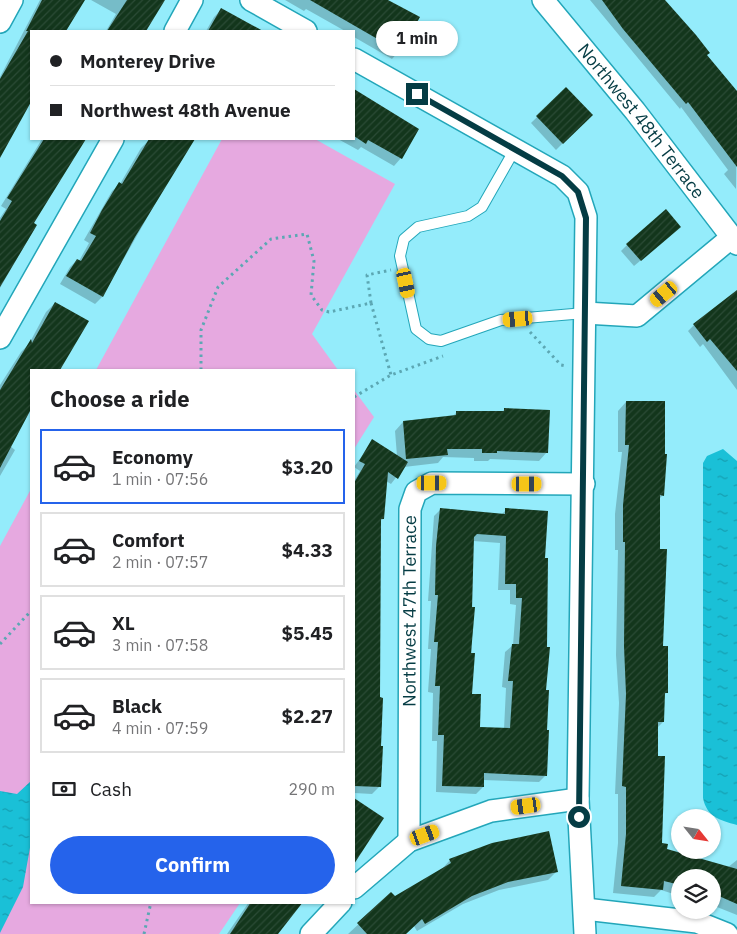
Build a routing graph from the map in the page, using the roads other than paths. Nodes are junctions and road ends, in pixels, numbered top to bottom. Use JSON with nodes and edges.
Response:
{"nodes":[{"id":1,"x":12,"y":0,"type":"edge"},
{"id":2,"x":192,"y":0,"type":"edge"},
{"id":3,"x":251,"y":0,"type":"edge"},
{"id":4,"x":543,"y":0,"type":"edge"},
{"id":5,"x":0,"y":22,"type":"edge"},
{"id":6,"x":176,"y":30,"type":"edge"},
{"id":7,"x":304,"y":30,"type":"edge"},
{"id":8,"x":355,"y":60,"type":"edge"},
{"id":9,"x":113,"y":140,"type":"edge"},
{"id":10,"x":515,"y":149,"type":"junction"},
{"id":11,"x":734,"y":240,"type":"edge"},
{"id":12,"x":585,"y":313,"type":"junction"},
{"id":13,"x":0,"y":338,"type":"edge"},
{"id":14,"x":584,"y":484,"type":"junction"},
{"id":15,"x":578,"y":799,"type":"junction"},
{"id":16,"x":409,"y":841,"type":"junction"},
{"id":17,"x":355,"y":887,"type":"edge"},
{"id":18,"x":338,"y":904,"type":"edge"},
{"id":19,"x":585,"y":909,"type":"junction"},
{"id":20,"x":312,"y":934,"type":"edge"},
{"id":21,"x":585,"y":934,"type":"edge"},
{"id":22,"x":728,"y":934,"type":"edge"}],
"edges":[{"from":1,"to":5,"type":"street"},
{"from":2,"to":6,"type":"street"},
{"from":3,"to":7,"type":"street"},
{"from":4,"to":11,"type":"street","name":"Northwest 48th Terrace"},
{"from":8,"to":10,"type":"street"},
{"from":9,"to":13,"type":"street"},
{"from":10,"to":12,"type":"street"},
{"from":10,"to":12,"type":"lane"},
{"from":11,"to":12,"type":"street"},
{"from":12,"to":14,"type":"street"},
{"from":14,"to":15,"type":"street"},
{"from":14,"to":16,"type":"street","name":"Northwest 47th Terrace"},
{"from":15,"to":16,"type":"street"},
{"from":15,"to":19,"type":"street"},
{"from":16,"to":17,"type":"street"},
{"from":18,"to":20,"type":"street"},
{"from":19,"to":21,"type":"street"},
{"from":19,"to":22,"type":"street"}]}
